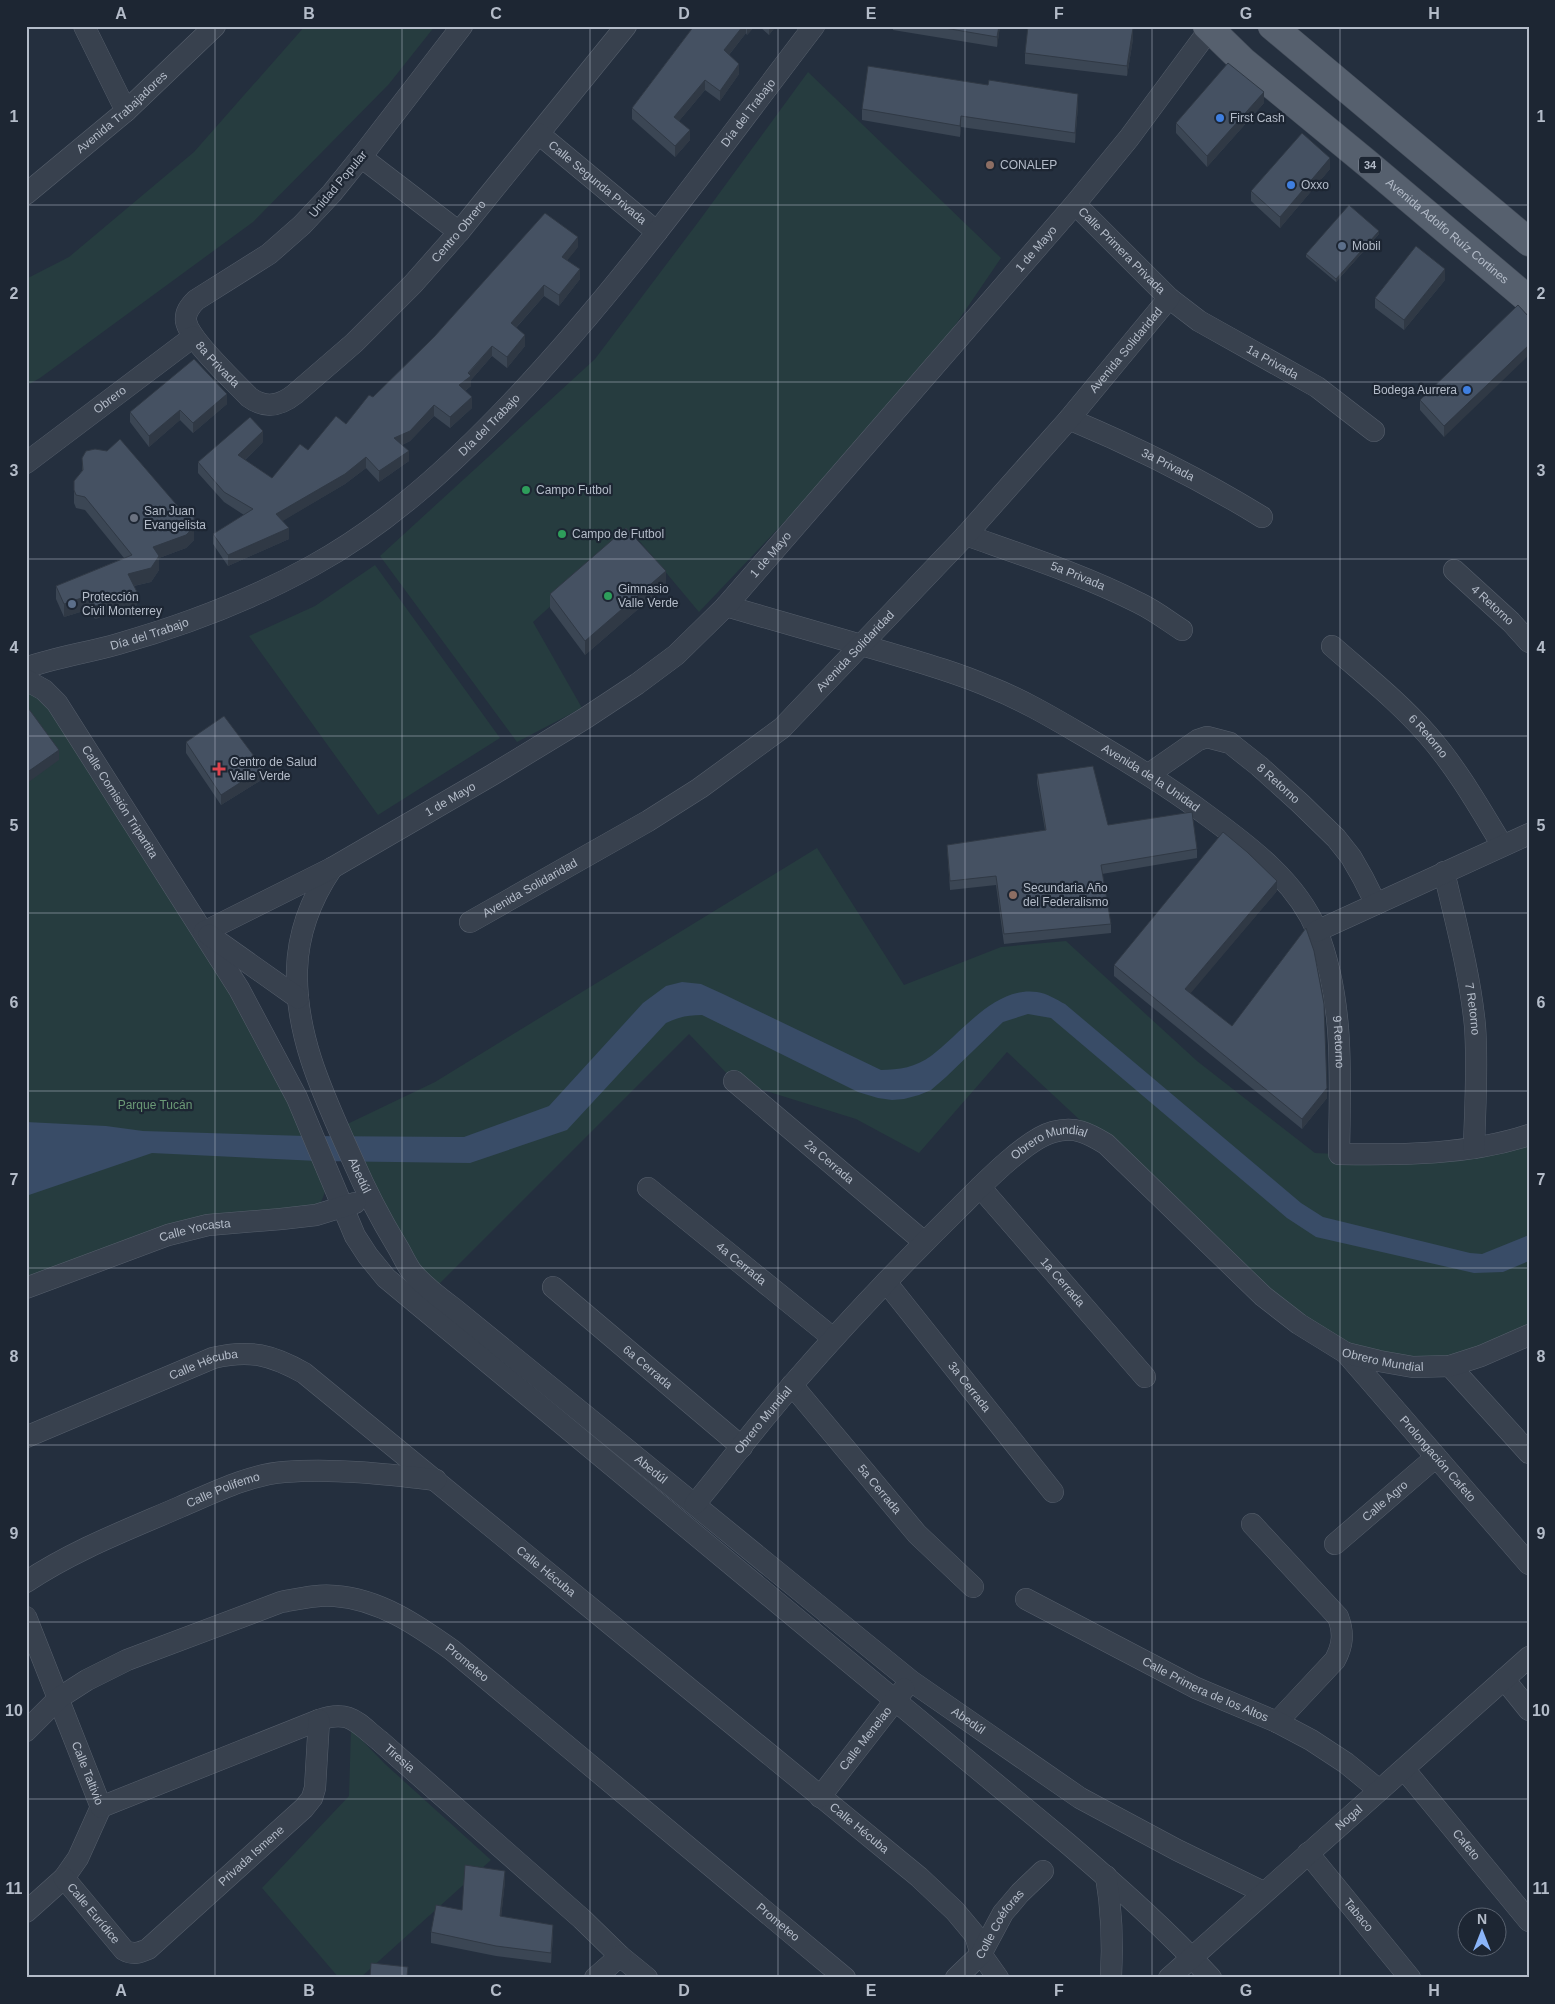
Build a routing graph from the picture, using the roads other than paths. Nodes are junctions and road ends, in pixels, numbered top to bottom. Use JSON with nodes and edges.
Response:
{"nodes":[{"id":1,"x":84,"y":26,"type":"edge"},
{"id":2,"x":215,"y":26,"type":"edge"},
{"id":3,"x":462,"y":26,"type":"edge"},
{"id":4,"x":626,"y":26,"type":"edge"},
{"id":5,"x":814,"y":26,"type":"edge"},
{"id":6,"x":1272,"y":26,"type":"edge"},
{"id":7,"x":1210,"y":27,"type":"edge"},
{"id":8,"x":126,"y":111,"type":"junction"},
{"id":9,"x":539,"y":134,"type":"junction"},
{"id":10,"x":360,"y":157,"type":"junction"},
{"id":11,"x":26,"y":194,"type":"edge"},
{"id":12,"x":1076,"y":204,"type":"junction"},
{"id":13,"x":459,"y":232,"type":"junction"},
{"id":14,"x":657,"y":232,"type":"junction"},
{"id":15,"x":1529,"y":242,"type":"edge"},
{"id":16,"x":1169,"y":298,"type":"junction"},
{"id":17,"x":1529,"y":300,"type":"edge"},
{"id":18,"x":187,"y":312,"type":"joint"},
{"id":19,"x":193,"y":337,"type":"junction"},
{"id":20,"x":265,"y":405,"type":"joint"},
{"id":21,"x":1069,"y":419,"type":"junction"},
{"id":22,"x":1374,"y":431,"type":"dead end"},
{"id":23,"x":26,"y":463,"type":"edge"},
{"id":24,"x":1262,"y":517,"type":"dead end"},
{"id":25,"x":966,"y":535,"type":"junction"},
{"id":26,"x":1454,"y":570,"type":"dead end"},
{"id":27,"x":726,"y":606,"type":"junction"},
{"id":28,"x":1182,"y":630,"type":"dead end"},
{"id":29,"x":1529,"y":642,"type":"edge"},
{"id":30,"x":863,"y":646,"type":"junction"},
{"id":31,"x":1332,"y":646,"type":"dead end"},
{"id":32,"x":35,"y":665,"type":"edge"},
{"id":33,"x":26,"y":680,"type":"edge"},
{"id":34,"x":1149,"y":774,"type":"junction"},
{"id":35,"x":1529,"y":834,"type":"edge"},
{"id":36,"x":1502,"y":845,"type":"junction"},
{"id":37,"x":332,"y":868,"type":"junction"},
{"id":38,"x":1444,"y":872,"type":"junction"},
{"id":39,"x":1376,"y":904,"type":"junction"},
{"id":40,"x":470,"y":922,"type":"dead end"},
{"id":41,"x":1317,"y":931,"type":"junction"},
{"id":42,"x":204,"y":932,"type":"junction"},
{"id":43,"x":298,"y":998,"type":"junction"},
{"id":44,"x":734,"y":1081,"type":"dead end"},
{"id":45,"x":1529,"y":1135,"type":"edge"},
{"id":46,"x":1474,"y":1148,"type":"junction"},
{"id":47,"x":980,"y":1187,"type":"junction"},
{"id":48,"x":648,"y":1188,"type":"dead end"},
{"id":49,"x":370,"y":1198,"type":"junction"},
{"id":50,"x":342,"y":1208,"type":"junction"},
{"id":51,"x":924,"y":1242,"type":"junction"},
{"id":52,"x":886,"y":1282,"type":"junction"},
{"id":53,"x":553,"y":1287,"type":"dead end"},
{"id":54,"x":26,"y":1288,"type":"edge"},
{"id":55,"x":1528,"y":1336,"type":"edge"},
{"id":56,"x":833,"y":1338,"type":"junction"},
{"id":57,"x":1346,"y":1353,"type":"junction"},
{"id":58,"x":1450,"y":1366,"type":"junction"},
{"id":59,"x":1144,"y":1377,"type":"dead end"},
{"id":60,"x":792,"y":1386,"type":"junction"},
{"id":61,"x":26,"y":1437,"type":"edge"},
{"id":62,"x":742,"y":1447,"type":"junction"},
{"id":63,"x":1529,"y":1453,"type":"edge"},
{"id":64,"x":1436,"y":1457,"type":"junction"},
{"id":65,"x":436,"y":1480,"type":"junction"},
{"id":66,"x":1052,"y":1492,"type":"dead end"},
{"id":67,"x":695,"y":1504,"type":"junction"},
{"id":68,"x":1252,"y":1524,"type":"dead end"},
{"id":69,"x":1335,"y":1544,"type":"dead end"},
{"id":70,"x":1529,"y":1564,"type":"edge"},
{"id":71,"x":26,"y":1582,"type":"edge"},
{"id":72,"x":973,"y":1587,"type":"dead end"},
{"id":73,"x":1026,"y":1600,"type":"dead end"},
{"id":74,"x":26,"y":1617,"type":"edge"},
{"id":75,"x":1529,"y":1658,"type":"edge"},
{"id":76,"x":1504,"y":1679,"type":"junction"},
{"id":77,"x":910,"y":1681,"type":"junction"},
{"id":78,"x":60,"y":1698,"type":"junction"},
{"id":79,"x":895,"y":1701,"type":"junction"},
{"id":80,"x":1529,"y":1710,"type":"edge"},
{"id":81,"x":318,"y":1720,"type":"junction"},
{"id":82,"x":1277,"y":1722,"type":"junction"},
{"id":83,"x":26,"y":1731,"type":"edge"},
{"id":84,"x":1404,"y":1769,"type":"junction"},
{"id":85,"x":1379,"y":1790,"type":"junction"},
{"id":86,"x":820,"y":1797,"type":"junction"},
{"id":87,"x":102,"y":1807,"type":"junction"},
{"id":88,"x":1308,"y":1853,"type":"junction"},
{"id":89,"x":1043,"y":1871,"type":"dead end"},
{"id":90,"x":1106,"y":1876,"type":"junction"},
{"id":91,"x":64,"y":1878,"type":"junction"},
{"id":92,"x":1263,"y":1892,"type":"junction"},
{"id":93,"x":26,"y":1912,"type":"edge"},
{"id":94,"x":1529,"y":1921,"type":"edge"},
{"id":95,"x":124,"y":1950,"type":"joint"},
{"id":96,"x":981,"y":1954,"type":"junction"},
{"id":97,"x":620,"y":1956,"type":"junction"},
{"id":98,"x":1192,"y":1958,"type":"junction"},
{"id":99,"x":595,"y":1978,"type":"edge"},
{"id":100,"x":647,"y":1978,"type":"edge"},
{"id":101,"x":845,"y":1978,"type":"edge"},
{"id":102,"x":956,"y":1978,"type":"edge"},
{"id":103,"x":998,"y":1978,"type":"edge"},
{"id":104,"x":1111,"y":1978,"type":"edge"},
{"id":105,"x":1169,"y":1978,"type":"edge"},
{"id":106,"x":1211,"y":1978,"type":"edge"},
{"id":107,"x":1410,"y":1978,"type":"edge"}],
"edges":[{"from":1,"to":8,"type":"street"},
{"from":2,"to":8,"type":"street","name":"Avenida Trabajadores"},
{"from":3,"to":10,"type":"street","name":"Unidad Popular"},
{"from":4,"to":9,"type":"street","name":"Centro Obrero"},
{"from":5,"to":14,"type":"street","name":"Día del Trabajo"},
{"from":6,"to":15,"type":"main road"},
{"from":7,"to":12,"type":"street","name":"1 de Mayo"},
{"from":7,"to":17,"type":"main road","name":"Avenida Adolfo Ruíz Cortines","number":"34"},
{"from":8,"to":11,"type":"street","name":"Avenida Trabajadores"},
{"from":9,"to":13,"type":"street","name":"Centro Obrero"},
{"from":9,"to":14,"type":"street","name":"Calle Segunda Privada"},
{"from":10,"to":13,"type":"street"},
{"from":10,"to":18,"type":"street","name":"Unidad Popular"},
{"from":12,"to":16,"type":"street","name":"Calle Primera Privada"},
{"from":12,"to":27,"type":"street","name":"1 de Mayo"},
{"from":13,"to":20,"type":"street","name":"Centro Obrero"},
{"from":14,"to":32,"type":"street","name":"Día del Trabajo"},
{"from":16,"to":21,"type":"street","name":"Avenida Solidaridad"},
{"from":16,"to":22,"type":"street","name":"1a Privada"},
{"from":18,"to":19,"type":"street","name":"8a Privada"},
{"from":19,"to":20,"type":"street","name":"8a Privada"},
{"from":19,"to":23,"type":"street","name":"Obrero"},
{"from":21,"to":24,"type":"street","name":"3a Privada"},
{"from":21,"to":25,"type":"street","name":"Avenida Solidaridad"},
{"from":25,"to":28,"type":"street","name":"5a Privada"},
{"from":25,"to":30,"type":"street","name":"Avenida Solidaridad"},
{"from":26,"to":29,"type":"street","name":"4 Retorno"},
{"from":27,"to":30,"type":"street","name":"Avenida de la Unidad"},
{"from":27,"to":37,"type":"street","name":"1 de Mayo"},
{"from":30,"to":34,"type":"street","name":"Avenida de la Unidad"},
{"from":30,"to":40,"type":"street","name":"Avenida Solidaridad"},
{"from":31,"to":36,"type":"street","name":"6 Retorno"},
{"from":33,"to":42,"type":"street","name":"Calle Comisión Tripartita"},
{"from":34,"to":39,"type":"street","name":"8 Retorno"},
{"from":34,"to":41,"type":"street","name":"Avenida de la Unidad"},
{"from":35,"to":36,"type":"street"},
{"from":36,"to":38,"type":"street"},
{"from":37,"to":42,"type":"street","name":"1 de Mayo"},
{"from":37,"to":43,"type":"street","name":"Abedúl"},
{"from":38,"to":39,"type":"street"},
{"from":38,"to":46,"type":"street","name":"7 Retorno"},
{"from":39,"to":41,"type":"street"},
{"from":41,"to":46,"type":"street","name":"9 Retorno"},
{"from":42,"to":43,"type":"street"},
{"from":42,"to":50,"type":"street","name":"Abedúl"},
{"from":43,"to":49,"type":"street","name":"Abedúl"},
{"from":44,"to":51,"type":"street","name":"2a Cerrada"},
{"from":45,"to":46,"type":"street"},
{"from":47,"to":51,"type":"street","name":"Obrero Mundial"},
{"from":47,"to":57,"type":"street","name":"Obrero Mundial"},
{"from":47,"to":59,"type":"street","name":"1a Cerrada"},
{"from":48,"to":56,"type":"street","name":"4a Cerrada"},
{"from":49,"to":50,"type":"street","name":"Calle Yocasta"},
{"from":49,"to":67,"type":"street","name":"Abedúl"},
{"from":50,"to":54,"type":"street","name":"Calle Yocasta"},
{"from":50,"to":79,"type":"street","name":"Abedúl"},
{"from":51,"to":52,"type":"street","name":"Obrero Mundial"},
{"from":52,"to":56,"type":"street","name":"Obrero Mundial"},
{"from":52,"to":66,"type":"street","name":"3a Cerrada"},
{"from":53,"to":62,"type":"street","name":"6a Cerrada"},
{"from":55,"to":58,"type":"street","name":"Obrero Mundial"},
{"from":56,"to":60,"type":"street","name":"Obrero Mundial"},
{"from":57,"to":58,"type":"street","name":"Obrero Mundial"},
{"from":57,"to":64,"type":"street","name":"Prolongación Cafeto"},
{"from":58,"to":63,"type":"street"},
{"from":60,"to":62,"type":"street","name":"Obrero Mundial"},
{"from":60,"to":72,"type":"street","name":"5a Cerrada"},
{"from":61,"to":65,"type":"street","name":"Calle Hécuba"},
{"from":62,"to":67,"type":"street","name":"Obrero Mundial"},
{"from":64,"to":69,"type":"street","name":"Calle Agro"},
{"from":64,"to":70,"type":"street","name":"Prolongación Cafeto"},
{"from":65,"to":71,"type":"street","name":"Calle Polifemo"},
{"from":65,"to":86,"type":"street","name":"Calle Hécuba"},
{"from":67,"to":77,"type":"street","name":"Abedúl"},
{"from":68,"to":82,"type":"street"},
{"from":73,"to":82,"type":"street","name":"Calle Primera de los Altos"},
{"from":74,"to":78,"type":"street","name":"Calle Taltivio"},
{"from":75,"to":76,"type":"street","name":"Nogal"},
{"from":76,"to":80,"type":"street"},
{"from":76,"to":84,"type":"street","name":"Nogal"},
{"from":77,"to":79,"type":"street","name":"Calle Menelao"},
{"from":77,"to":92,"type":"street","name":"Abedúl"},
{"from":78,"to":83,"type":"street","name":"Prometeo"},
{"from":78,"to":87,"type":"street","name":"Calle Taltivio"},
{"from":78,"to":101,"type":"street","name":"Prometeo"},
{"from":79,"to":86,"type":"street","name":"Calle Menelao"},
{"from":79,"to":90,"type":"street","name":"Abedúl"},
{"from":81,"to":87,"type":"street","name":"Tiresia"},
{"from":81,"to":95,"type":"street","name":"Privada Ismene"},
{"from":81,"to":97,"type":"street","name":"Tiresia"},
{"from":82,"to":85,"type":"street","name":"Calle Primera de los Altos"},
{"from":84,"to":85,"type":"street","name":"Nogal"},
{"from":84,"to":94,"type":"street","name":"Cafeto"},
{"from":85,"to":88,"type":"street","name":"Nogal"},
{"from":86,"to":96,"type":"street","name":"Calle Hécuba"},
{"from":87,"to":91,"type":"street","name":"Calle Taltivio"},
{"from":88,"to":92,"type":"street","name":"Nogal"},
{"from":88,"to":107,"type":"street","name":"Tabaco"},
{"from":89,"to":96,"type":"street","name":"Colle Coéforas"},
{"from":90,"to":98,"type":"street","name":"Abedúl"},
{"from":90,"to":104,"type":"street"},
{"from":91,"to":93,"type":"street","name":"Calle Taltivio"},
{"from":91,"to":95,"type":"street","name":"Calle Eurídice"},
{"from":92,"to":98,"type":"street","name":"Nogal"},
{"from":96,"to":102,"type":"street","name":"Colle Coéforas"},
{"from":96,"to":103,"type":"street","name":"Calle Hécuba"},
{"from":97,"to":99,"type":"street"},
{"from":97,"to":100,"type":"street","name":"Tiresia"},
{"from":98,"to":105,"type":"street","name":"Nogal"},
{"from":98,"to":106,"type":"street","name":"Abedúl"}]}
